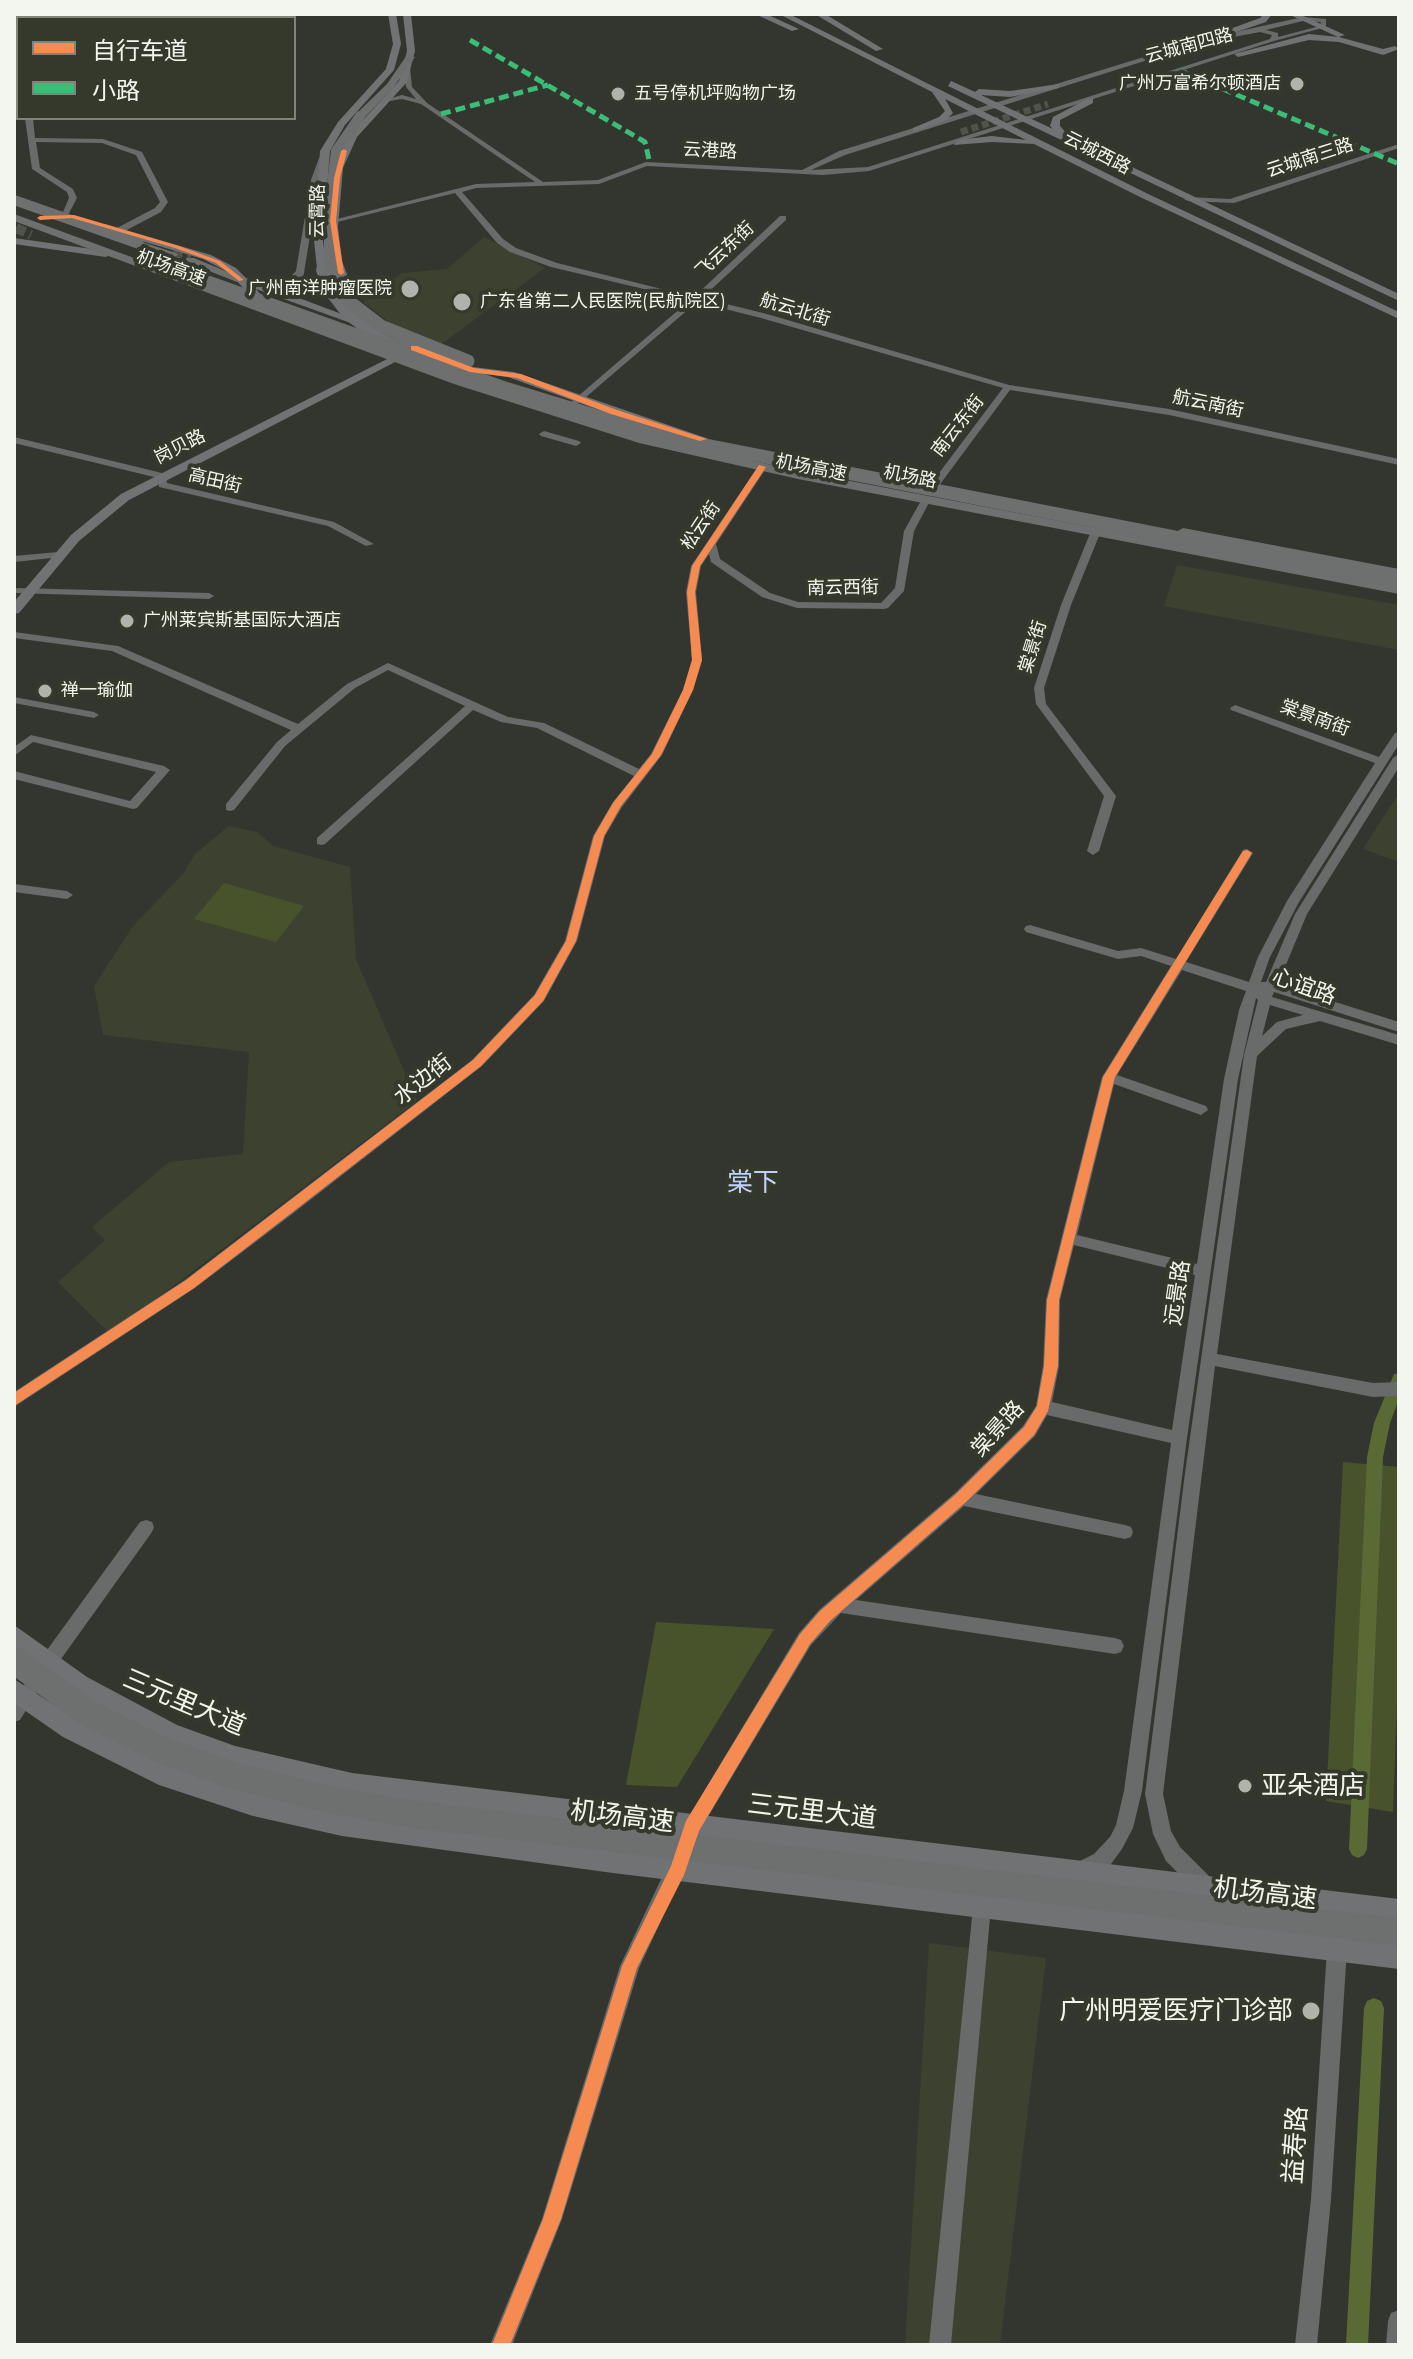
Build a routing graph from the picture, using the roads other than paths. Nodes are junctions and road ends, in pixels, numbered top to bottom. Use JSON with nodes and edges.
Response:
{"nodes":[{"id":1,"x":407,"y":14,"type":"edge"},
{"id":2,"x":759,"y":14,"type":"edge"},
{"id":3,"x":783,"y":14,"type":"edge"},
{"id":4,"x":799,"y":14,"type":"edge"},
{"id":5,"x":819,"y":14,"type":"edge"},
{"id":6,"x":1268,"y":14,"type":"edge"},
{"id":7,"x":1292,"y":14,"type":"edge"},
{"id":8,"x":390,"y":16,"type":"edge"},
{"id":9,"x":1306,"y":16,"type":"edge"},
{"id":10,"x":1323,"y":24,"type":"junction"},
{"id":11,"x":1253,"y":31,"type":"junction"},
{"id":12,"x":1272,"y":40,"type":"junction"},
{"id":13,"x":1201,"y":41,"type":"junction"},
{"id":14,"x":879,"y":49,"type":"junction"},
{"id":15,"x":1383,"y":52,"type":"junction"},
{"id":16,"x":857,"y":53,"type":"junction"},
{"id":17,"x":1398,"y":53,"type":"edge"},
{"id":18,"x":889,"y":54,"type":"dead end"},
{"id":19,"x":1238,"y":54,"type":"junction"},
{"id":20,"x":408,"y":62,"type":"junction"},
{"id":21,"x":938,"y":78,"type":"dead end"},
{"id":22,"x":951,"y":84,"type":"junction"},
{"id":23,"x":928,"y":86,"type":"junction"},
{"id":24,"x":1056,"y":86,"type":"junction"},
{"id":25,"x":1026,"y":95,"type":"junction"},
{"id":26,"x":1039,"y":100,"type":"tunnel mouth"},
{"id":27,"x":386,"y":101,"type":"junction"},
{"id":28,"x":1090,"y":101,"type":"junction"},
{"id":29,"x":425,"y":104,"type":"junction"},
{"id":30,"x":1048,"y":104,"type":"tunnel mouth"},
{"id":31,"x":996,"y":105,"type":"junction"},
{"id":32,"x":1060,"y":110,"type":"junction"},
{"id":33,"x":978,"y":111,"type":"junction"},
{"id":34,"x":29,"y":120,"type":"edge"},
{"id":35,"x":1026,"y":120,"type":"junction"},
{"id":36,"x":942,"y":122,"type":"junction"},
{"id":37,"x":1009,"y":126,"type":"junction"},
{"id":38,"x":952,"y":127,"type":"tunnel mouth"},
{"id":39,"x":916,"y":130,"type":"junction"},
{"id":40,"x":961,"y":132,"type":"tunnel mouth"},
{"id":41,"x":970,"y":139,"type":"junction"},
{"id":42,"x":34,"y":140,"type":"junction"},
{"id":43,"x":957,"y":143,"type":"junction"},
{"id":44,"x":1074,"y":144,"type":"junction"},
{"id":45,"x":1399,"y":146,"type":"edge"},
{"id":46,"x":1056,"y":150,"type":"junction"},
{"id":47,"x":344,"y":151,"type":"junction"},
{"id":48,"x":324,"y":154,"type":"junction"},
{"id":49,"x":801,"y":172,"type":"junction"},
{"id":50,"x":540,"y":182,"type":"junction"},
{"id":51,"x":457,"y":191,"type":"junction"},
{"id":52,"x":1188,"y":199,"type":"junction"},
{"id":53,"x":14,"y":200,"type":"edge"},
{"id":54,"x":1231,"y":201,"type":"junction"},
{"id":55,"x":64,"y":215,"type":"junction"},
{"id":56,"x":332,"y":215,"type":"junction"},
{"id":57,"x":40,"y":218,"type":"junction"},
{"id":58,"x":783,"y":218,"type":"dead end"},
{"id":59,"x":1232,"y":221,"type":"junction"},
{"id":60,"x":14,"y":222,"type":"edge"},
{"id":61,"x":118,"y":231,"type":"junction"},
{"id":62,"x":31,"y":235,"type":"tunnel mouth"},
{"id":63,"x":106,"y":254,"type":"junction"},
{"id":64,"x":172,"y":255,"type":"tunnel mouth"},
{"id":65,"x":190,"y":260,"type":"tunnel mouth"},
{"id":66,"x":301,"y":271,"type":"junction"},
{"id":67,"x":341,"y":273,"type":"junction"},
{"id":68,"x":241,"y":280,"type":"junction"},
{"id":69,"x":255,"y":294,"type":"junction"},
{"id":70,"x":1399,"y":298,"type":"edge"},
{"id":71,"x":695,"y":300,"type":"junction"},
{"id":72,"x":1399,"y":316,"type":"edge"},
{"id":73,"x":414,"y":348,"type":"junction"},
{"id":74,"x":390,"y":356,"type":"junction"},
{"id":75,"x":469,"y":373,"type":"junction"},
{"id":76,"x":1008,"y":387,"type":"junction"},
{"id":77,"x":576,"y":402,"type":"junction"},
{"id":78,"x":618,"y":433,"type":"junction"},
{"id":79,"x":544,"y":434,"type":"dead end"},
{"id":80,"x":669,"y":438,"type":"junction"},
{"id":81,"x":14,"y":440,"type":"edge"},
{"id":82,"x":576,"y":443,"type":"dead end"},
{"id":83,"x":1399,"y":462,"type":"edge"},
{"id":84,"x":762,"y":467,"type":"junction"},
{"id":85,"x":158,"y":475,"type":"junction"},
{"id":86,"x":935,"y":485,"type":"junction"},
{"id":87,"x":926,"y":499,"type":"junction"},
{"id":88,"x":1096,"y":531,"type":"junction"},
{"id":89,"x":369,"y":544,"type":"dead end"},
{"id":90,"x":711,"y":544,"type":"junction"},
{"id":91,"x":1291,"y":553,"type":"junction"},
{"id":92,"x":52,"y":556,"type":"junction"},
{"id":93,"x":14,"y":559,"type":"edge"},
{"id":94,"x":1287,"y":569,"type":"junction"},
{"id":95,"x":1399,"y":573,"type":"edge"},
{"id":96,"x":1399,"y":581,"type":"edge"},
{"id":97,"x":1399,"y":590,"type":"edge"},
{"id":98,"x":20,"y":593,"type":"edge"},
{"id":99,"x":209,"y":596,"type":"dead end"},
{"id":100,"x":14,"y":610,"type":"edge"},
{"id":101,"x":14,"y":635,"type":"edge"},
{"id":102,"x":697,"y":660,"type":"joint"},
{"id":103,"x":14,"y":700,"type":"edge"},
{"id":104,"x":472,"y":705,"type":"junction"},
{"id":105,"x":1235,"y":708,"type":"dead end"},
{"id":106,"x":94,"y":715,"type":"dead end"},
{"id":107,"x":299,"y":729,"type":"junction"},
{"id":108,"x":1399,"y":735,"type":"edge"},
{"id":109,"x":14,"y":753,"type":"edge"},
{"id":110,"x":1399,"y":758,"type":"edge"},
{"id":111,"x":1382,"y":762,"type":"junction"},
{"id":112,"x":14,"y":775,"type":"edge"},
{"id":113,"x":642,"y":775,"type":"junction"},
{"id":114,"x":230,"y":807,"type":"dead end"},
{"id":115,"x":321,"y":841,"type":"dead end"},
{"id":116,"x":1093,"y":851,"type":"dead end"},
{"id":117,"x":1247,"y":853,"type":"dead end"},
{"id":118,"x":14,"y":888,"type":"edge"},
{"id":119,"x":67,"y":895,"type":"dead end"},
{"id":120,"x":1030,"y":929,"type":"dead end"},
{"id":121,"x":1181,"y":966,"type":"junction"},
{"id":122,"x":1252,"y":988,"type":"junction"},
{"id":123,"x":1268,"y":992,"type":"junction"},
{"id":124,"x":1324,"y":1016,"type":"junction"},
{"id":125,"x":1399,"y":1027,"type":"edge"},
{"id":126,"x":1399,"y":1040,"type":"edge"},
{"id":127,"x":1251,"y":1055,"type":"junction"},
{"id":128,"x":1109,"y":1077,"type":"junction"},
{"id":129,"x":1201,"y":1110,"type":"dead end"},
{"id":130,"x":1067,"y":1238,"type":"junction"},
{"id":131,"x":1203,"y":1271,"type":"junction"},
{"id":132,"x":1210,"y":1359,"type":"junction"},
{"id":133,"x":1399,"y":1389,"type":"edge"},
{"id":134,"x":14,"y":1400,"type":"edge"},
{"id":135,"x":1043,"y":1407,"type":"junction"},
{"id":136,"x":1179,"y":1438,"type":"junction"},
{"id":137,"x":961,"y":1498,"type":"junction"},
{"id":138,"x":146,"y":1527,"type":"dead end"},
{"id":139,"x":1125,"y":1532,"type":"dead end"},
{"id":140,"x":839,"y":1605,"type":"junction"},
{"id":141,"x":14,"y":1635,"type":"edge"},
{"id":142,"x":1115,"y":1646,"type":"dead end"},
{"id":143,"x":14,"y":1660,"type":"edge"},
{"id":144,"x":47,"y":1664,"type":"junction"},
{"id":145,"x":18,"y":1701,"type":"edge"},
{"id":146,"x":692,"y":1827,"type":"junction"},
{"id":147,"x":732,"y":1831,"type":"junction"},
{"id":148,"x":678,"y":1869,"type":"junction"},
{"id":149,"x":1077,"y":1873,"type":"junction"},
{"id":150,"x":728,"y":1875,"type":"junction"},
{"id":151,"x":1207,"y":1887,"type":"junction"},
{"id":152,"x":982,"y":1907,"type":"junction"},
{"id":153,"x":1399,"y":1911,"type":"edge"},
{"id":154,"x":1399,"y":1932,"type":"edge"},
{"id":155,"x":1337,"y":1949,"type":"junction"},
{"id":156,"x":1399,"y":1957,"type":"edge"},
{"id":157,"x":1399,"y":2321,"type":"edge"},
{"id":158,"x":1399,"y":2330,"type":"edge"},
{"id":159,"x":501,"y":2345,"type":"edge"},
{"id":160,"x":940,"y":2345,"type":"edge"},
{"id":161,"x":1306,"y":2345,"type":"edge"},
{"id":162,"x":1397,"y":2345,"type":"edge"}],
"edges":[{"from":1,"to":20,"type":"main road"},
{"from":2,"to":16,"type":"main road"},
{"from":3,"to":16,"type":"main road","name":"云城西路"},
{"from":4,"to":14,"type":"main road"},
{"from":5,"to":14,"type":"main road"},
{"from":6,"to":13,"type":"main road"},
{"from":7,"to":9,"type":"main road"},
{"from":8,"to":48,"type":"main road"},
{"from":9,"to":10,"type":"main road"},
{"from":9,"to":11,"type":"street","name":"云城南四路"},
{"from":10,"to":12,"type":"street","name":"云城南四路"},
{"from":10,"to":15,"type":"main road"},
{"from":10,"to":17,"type":"main road"},
{"from":11,"to":12,"type":"street"},
{"from":11,"to":13,"type":"street"},
{"from":11,"to":26,"type":"street","name":"云城南四路"},
{"from":12,"to":19,"type":"street"},
{"from":12,"to":30,"type":"street","name":"云城南四路"},
{"from":13,"to":24,"type":"street"},
{"from":14,"to":18,"type":"main road"},
{"from":15,"to":17,"type":"main road"},
{"from":15,"to":19,"type":"main road"},
{"from":16,"to":23,"type":"main road","name":"云城西路"},
{"from":19,"to":28,"type":"street"},
{"from":20,"to":27,"type":"main road","name":"云霄路"},
{"from":20,"to":29,"type":"street"},
{"from":20,"to":56,"type":"highway","bridge":true},
{"from":21,"to":22,"type":"main road","name":"云城西路"},
{"from":22,"to":23,"type":"main road"},
{"from":22,"to":24,"type":"main road"},
{"from":22,"to":31,"type":"main road","name":"云城西路"},
{"from":23,"to":33,"type":"main road","name":"云城西路"},
{"from":23,"to":39,"type":"main road"},
{"from":24,"to":25,"type":"street"},
{"from":25,"to":31,"type":"street"},
{"from":25,"to":32,"type":"street"},
{"from":27,"to":29,"type":"street"},
{"from":27,"to":47,"type":"main road","name":"云霄路"},
{"from":28,"to":32,"type":"street"},
{"from":28,"to":44,"type":"main road"},
{"from":29,"to":50,"type":"street"},
{"from":31,"to":33,"type":"street"},
{"from":31,"to":35,"type":"main road","name":"云城西路"},
{"from":32,"to":35,"type":"street"},
{"from":33,"to":36,"type":"street"},
{"from":33,"to":37,"type":"main road","name":"云城西路"},
{"from":34,"to":42,"type":"street"},
{"from":35,"to":37,"type":"street"},
{"from":35,"to":44,"type":"main road","name":"云城西路"},
{"from":36,"to":39,"type":"street"},
{"from":36,"to":41,"type":"street"},
{"from":37,"to":41,"type":"street"},
{"from":37,"to":46,"type":"main road","name":"云城西路"},
{"from":38,"to":49,"type":"street"},
{"from":39,"to":49,"type":"street"},
{"from":40,"to":49,"type":"street"},
{"from":41,"to":43,"type":"street"},
{"from":42,"to":55,"type":"street"},
{"from":42,"to":61,"type":"street"},
{"from":43,"to":46,"type":"main road"},
{"from":43,"to":49,"type":"street"},
{"from":44,"to":46,"type":"main road"},
{"from":44,"to":52,"type":"main road","name":"云城西路"},
{"from":45,"to":54,"type":"street","name":"云城南三路"},
{"from":46,"to":72,"type":"main road","name":"云城西路"},
{"from":47,"to":48,"type":"street"},
{"from":47,"to":56,"type":"main road","name":"云霄路"},
{"from":48,"to":66,"type":"street"},
{"from":48,"to":75,"type":"main road","bridge":true},
{"from":49,"to":50,"type":"street","name":"云港路"},
{"from":50,"to":51,"type":"street","name":"云港路"},
{"from":51,"to":56,"type":"street","name":"云港路"},
{"from":51,"to":71,"type":"street","name":"航云北街"},
{"from":52,"to":54,"type":"street","name":"云城南三路"},
{"from":52,"to":59,"type":"main road","name":"云城西路"},
{"from":53,"to":64,"type":"highway","bridge":true},
{"from":54,"to":59,"type":"street"},
{"from":55,"to":57,"type":"main road"},
{"from":55,"to":61,"type":"main road"},
{"from":56,"to":67,"type":"main road","name":"云霄路"},
{"from":56,"to":80,"type":"highway","bridge":true},
{"from":57,"to":60,"type":"highway"},
{"from":57,"to":69,"type":"highway","name":"机场路"},
{"from":58,"to":71,"type":"street","name":"飞云东街"},
{"from":59,"to":70,"type":"main road","name":"云城西路"},
{"from":60,"to":63,"type":"highway"},
{"from":60,"to":63,"type":"main road"},
{"from":60,"to":80,"type":"highway","name":"机场高速","bridge":true},
{"from":61,"to":68,"type":"main road"},
{"from":62,"to":63,"type":"highway"},
{"from":63,"to":74,"type":"highway","name":"机场路"},
{"from":65,"to":68,"type":"highway"},
{"from":66,"to":67,"type":"street"},
{"from":66,"to":68,"type":"street"},
{"from":67,"to":73,"type":"main road","name":"云霄路"},
{"from":68,"to":69,"type":"main road"},
{"from":68,"to":73,"type":"main road"},
{"from":69,"to":73,"type":"highway","name":"机场路"},
{"from":71,"to":76,"type":"street","name":"航云北街"},
{"from":71,"to":77,"type":"street","name":"飞云东街"},
{"from":73,"to":75,"type":"highway","name":"机场路"},
{"from":74,"to":78,"type":"highway","name":"机场路"},
{"from":74,"to":85,"type":"main road","name":"岗贝路"},
{"from":75,"to":77,"type":"highway","name":"机场路"},
{"from":75,"to":78,"type":"main road"},
{"from":76,"to":83,"type":"street","name":"航云南街"},
{"from":76,"to":86,"type":"street","name":"南云东街"},
{"from":77,"to":86,"type":"highway","name":"机场路"},
{"from":78,"to":84,"type":"highway","name":"机场路"},
{"from":79,"to":82,"type":"street"},
{"from":80,"to":96,"type":"highway","name":"机场高速","bridge":true},
{"from":81,"to":85,"type":"street","name":"高田街"},
{"from":84,"to":87,"type":"highway","name":"机场路"},
{"from":84,"to":90,"type":"street","name":"松云街"},
{"from":85,"to":89,"type":"street","name":"高田街"},
{"from":85,"to":92,"type":"main road","name":"岗贝路"},
{"from":86,"to":91,"type":"highway","name":"机场路"},
{"from":87,"to":88,"type":"highway","name":"机场路"},
{"from":87,"to":90,"type":"street","name":"南云西街"},
{"from":88,"to":94,"type":"highway","name":"机场路"},
{"from":88,"to":116,"type":"street","name":"棠景街"},
{"from":90,"to":102,"type":"street","name":"松云街"},
{"from":91,"to":94,"type":"highway"},
{"from":91,"to":95,"type":"highway","name":"机场路"},
{"from":92,"to":93,"type":"street"},
{"from":92,"to":98,"type":"main road","name":"岗贝路"},
{"from":94,"to":97,"type":"highway","name":"机场路"},
{"from":98,"to":99,"type":"street"},
{"from":98,"to":100,"type":"main road","name":"岗贝路"},
{"from":101,"to":107,"type":"street"},
{"from":102,"to":113,"type":"street","name":"水边街"},
{"from":103,"to":106,"type":"street"},
{"from":104,"to":107,"type":"street"},
{"from":104,"to":113,"type":"street"},
{"from":104,"to":115,"type":"street"},
{"from":105,"to":111,"type":"street","name":"棠景南街"},
{"from":107,"to":114,"type":"street"},
{"from":108,"to":111,"type":"street","name":"远景路"},
{"from":109,"to":112,"type":"street"},
{"from":110,"to":123,"type":"street","name":"远景路"},
{"from":111,"to":122,"type":"street","name":"远景路"},
{"from":113,"to":134,"type":"street","name":"水边街"},
{"from":117,"to":121,"type":"street","name":"棠景路"},
{"from":118,"to":119,"type":"street"},
{"from":120,"to":121,"type":"street"},
{"from":121,"to":122,"type":"street"},
{"from":121,"to":128,"type":"street","name":"棠景路"},
{"from":122,"to":123,"type":"street","name":"心谊路"},
{"from":122,"to":131,"type":"street","name":"远景路"},
{"from":123,"to":124,"type":"street","name":"心谊路"},
{"from":123,"to":125,"type":"street","name":"心谊路"},
{"from":123,"to":127,"type":"street","name":"远景路"},
{"from":124,"to":126,"type":"street","name":"心谊路"},
{"from":124,"to":127,"type":"street"},
{"from":127,"to":132,"type":"street","name":"远景路"},
{"from":128,"to":129,"type":"street"},
{"from":128,"to":130,"type":"street","name":"棠景路"},
{"from":130,"to":131,"type":"street"},
{"from":130,"to":135,"type":"street","name":"棠景路"},
{"from":131,"to":136,"type":"street","name":"远景路"},
{"from":132,"to":133,"type":"street"},
{"from":132,"to":151,"type":"street","name":"远景路"},
{"from":135,"to":136,"type":"street"},
{"from":135,"to":137,"type":"street","name":"棠景路"},
{"from":136,"to":149,"type":"street","name":"远景路"},
{"from":137,"to":139,"type":"street"},
{"from":137,"to":140,"type":"street","name":"棠景路"},
{"from":138,"to":144,"type":"street"},
{"from":140,"to":142,"type":"street"},
{"from":140,"to":146,"type":"street","name":"棠景路"},
{"from":141,"to":144,"type":"main road","name":"三元里大道"},
{"from":143,"to":154,"type":"highway","name":"机场高速","bridge":true},
{"from":144,"to":145,"type":"street"},
{"from":144,"to":146,"type":"main road","name":"三元里大道"},
{"from":145,"to":148,"type":"main road"},
{"from":146,"to":147,"type":"main road","name":"三元里大道"},
{"from":146,"to":148,"type":"street","name":"棠景路"},
{"from":147,"to":149,"type":"main road","name":"三元里大道"},
{"from":147,"to":150,"type":"main road"},
{"from":148,"to":150,"type":"main road"},
{"from":148,"to":159,"type":"street","name":"棠景路"},
{"from":149,"to":151,"type":"main road","name":"三元里大道"},
{"from":150,"to":152,"type":"main road"},
{"from":151,"to":153,"type":"main road","name":"三元里大道"},
{"from":152,"to":155,"type":"main road"},
{"from":152,"to":160,"type":"street"},
{"from":155,"to":156,"type":"main road"},
{"from":155,"to":161,"type":"street","name":"益寿路"},
{"from":157,"to":158,"type":"street"},
{"from":158,"to":162,"type":"street"}]}
